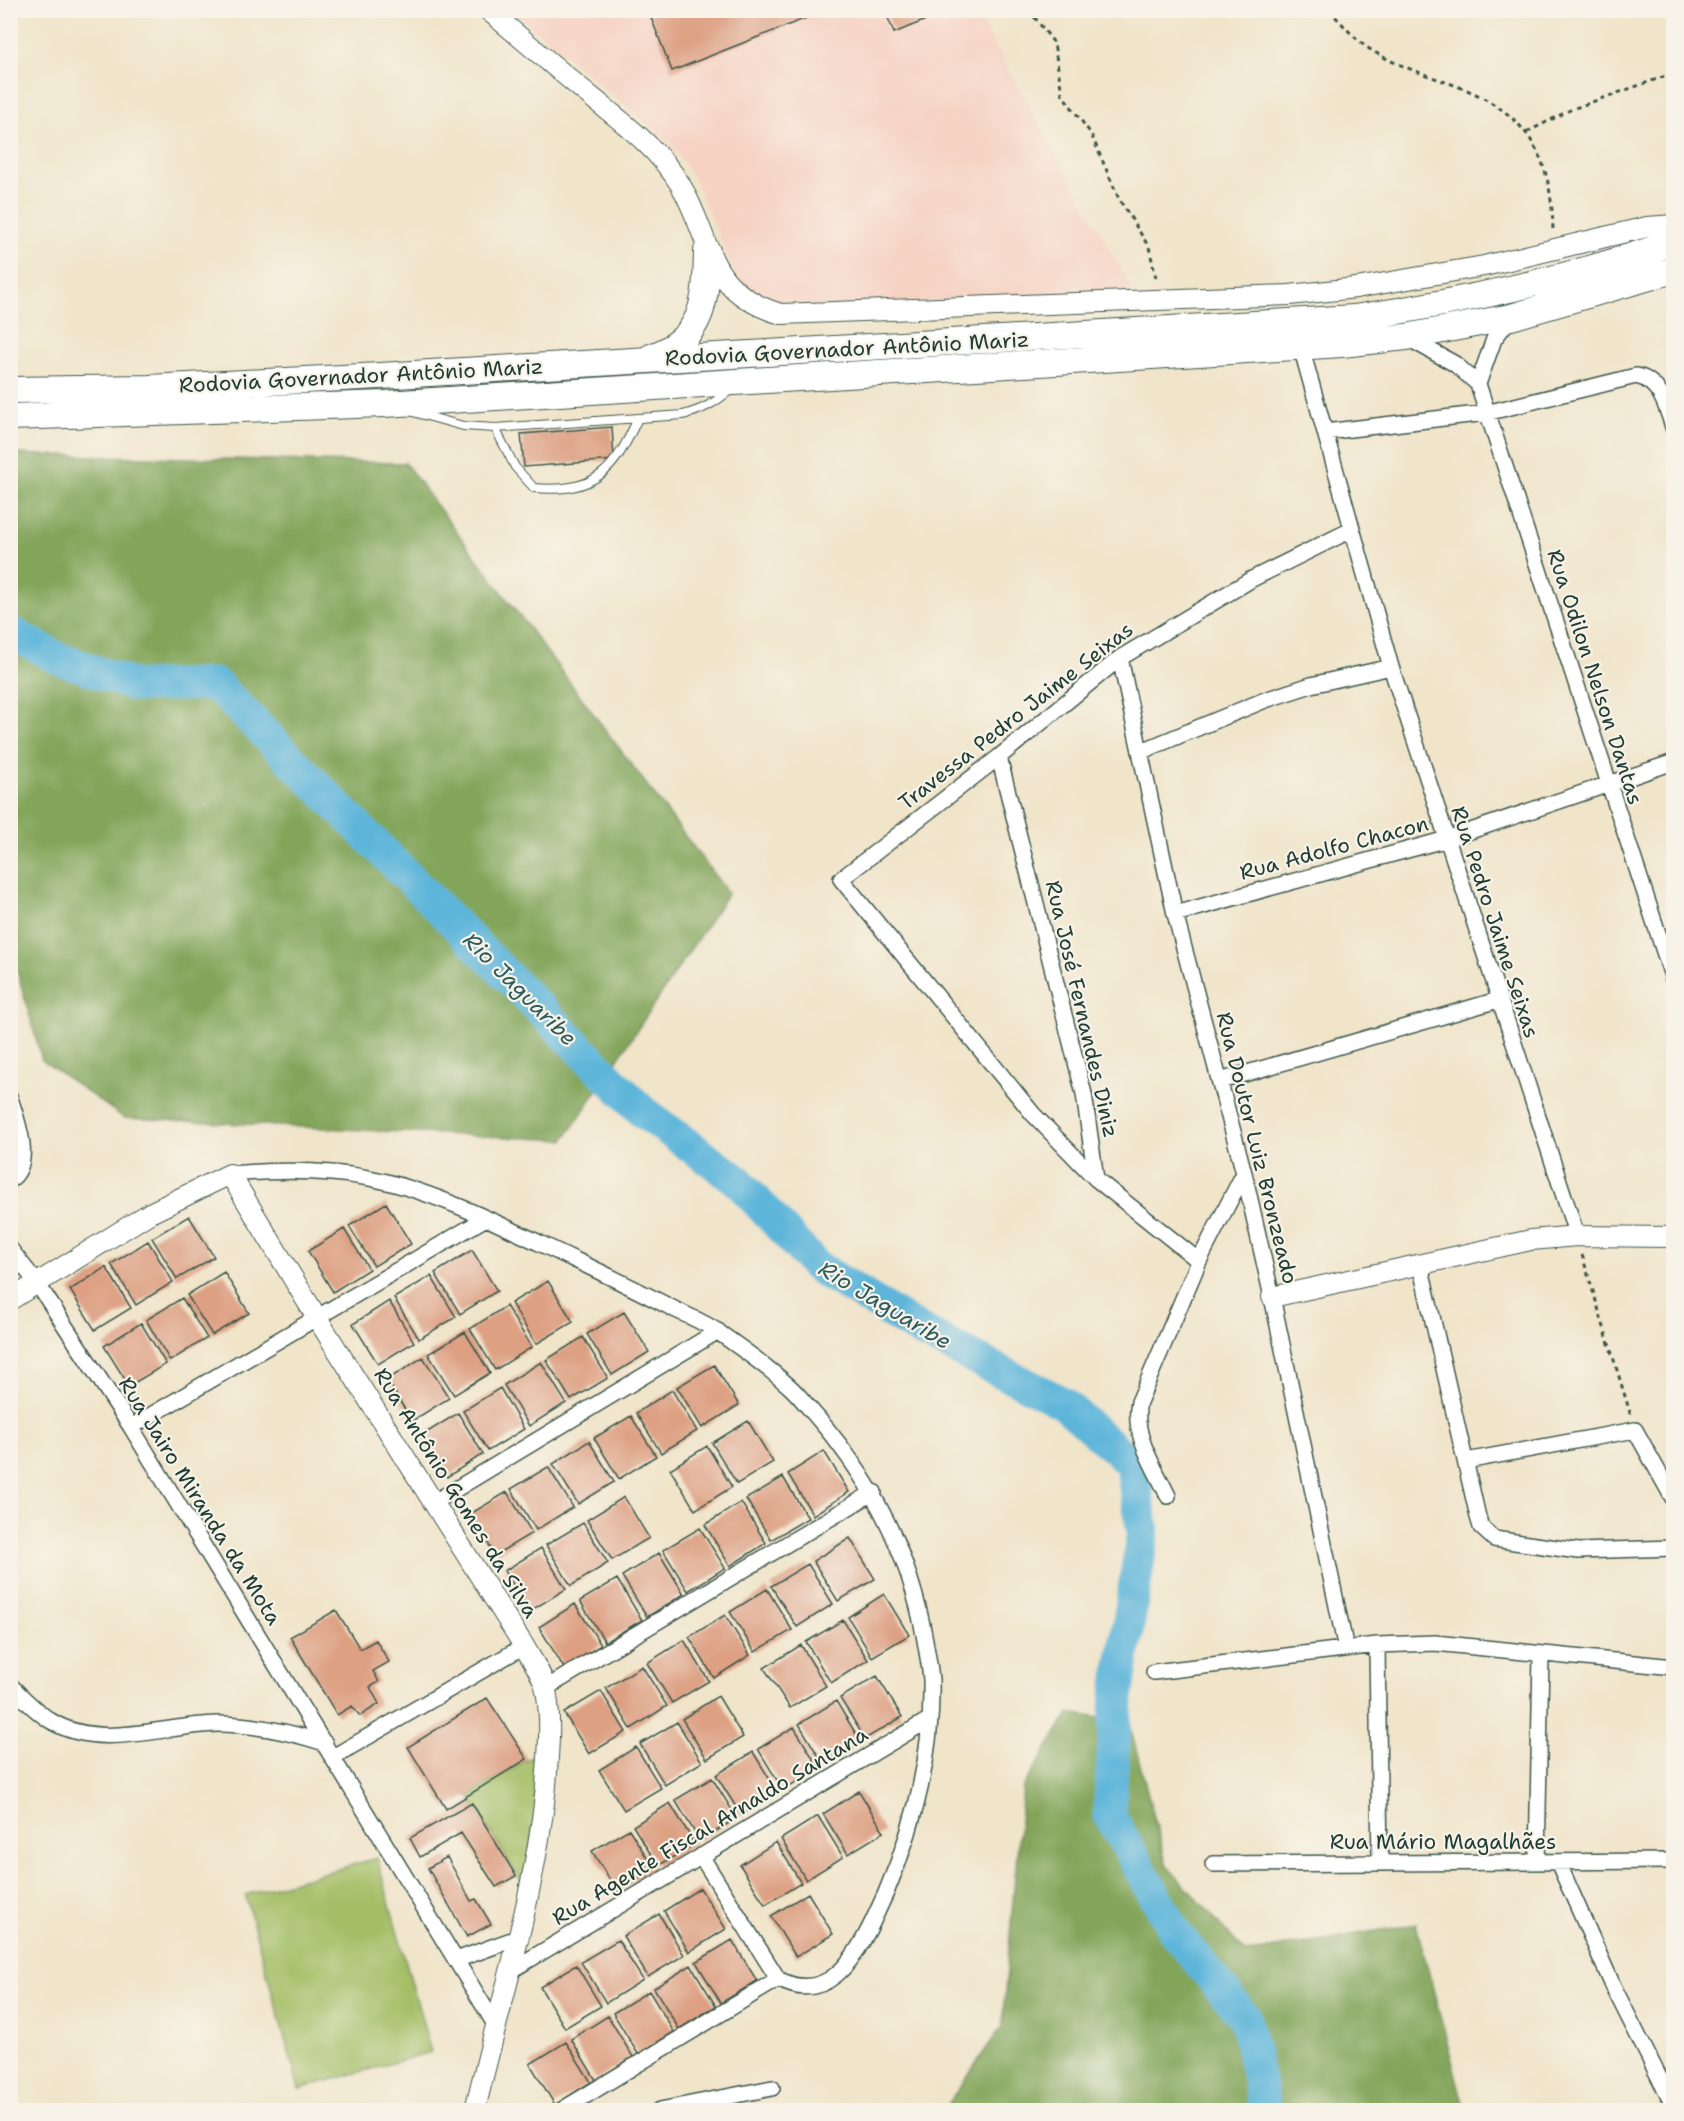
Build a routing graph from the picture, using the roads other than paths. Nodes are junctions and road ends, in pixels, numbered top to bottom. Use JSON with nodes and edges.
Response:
{"nodes":[{"id":1,"x":488,"y":10,"type":"edge"},
{"id":2,"x":1674,"y":225,"type":"edge"},
{"id":3,"x":1674,"y":242,"type":"edge"},
{"id":4,"x":707,"y":251,"type":"junction"},
{"id":5,"x":1672,"y":272,"type":"edge"},
{"id":6,"x":1511,"y":317,"type":"junction"},
{"id":7,"x":1406,"y":337,"type":"junction"},
{"id":8,"x":1301,"y":347,"type":"junction"},
{"id":9,"x":639,"y":361,"type":"junction"},
{"id":10,"x":740,"y":382,"type":"junction"},
{"id":11,"x":1478,"y":384,"type":"junction"},
{"id":12,"x":10,"y":390,"type":"edge"},
{"id":13,"x":385,"y":404,"type":"junction"},
{"id":14,"x":1486,"y":413,"type":"junction"},
{"id":15,"x":10,"y":417,"type":"edge"},
{"id":16,"x":638,"y":418,"type":"junction"},
{"id":17,"x":495,"y":428,"type":"junction"},
{"id":18,"x":1674,"y":430,"type":"edge"},
{"id":19,"x":1324,"y":432,"type":"junction"},
{"id":20,"x":1351,"y":530,"type":"junction"},
{"id":21,"x":1120,"y":658,"type":"junction"},
{"id":22,"x":1390,"y":667,"type":"junction"},
{"id":23,"x":1142,"y":751,"type":"junction"},
{"id":24,"x":999,"y":757,"type":"junction"},
{"id":25,"x":1674,"y":762,"type":"edge"},
{"id":26,"x":1609,"y":785,"type":"junction"},
{"id":27,"x":1447,"y":839,"type":"junction"},
{"id":28,"x":1175,"y":914,"type":"junction"},
{"id":29,"x":1674,"y":982,"type":"edge"},
{"id":30,"x":1498,"y":1000,"type":"junction"},
{"id":31,"x":1220,"y":1081,"type":"junction"},
{"id":32,"x":10,"y":1098,"type":"edge"},
{"id":33,"x":1244,"y":1173,"type":"junction"},
{"id":34,"x":230,"y":1174,"type":"junction"},
{"id":35,"x":1096,"y":1179,"type":"junction"},
{"id":36,"x":10,"y":1180,"type":"edge"},
{"id":37,"x":486,"y":1218,"type":"junction"},
{"id":38,"x":1576,"y":1236,"type":"junction"},
{"id":39,"x":1674,"y":1237,"type":"edge"},
{"id":40,"x":10,"y":1249,"type":"edge"},
{"id":41,"x":1199,"y":1261,"type":"junction"},
{"id":42,"x":1420,"y":1264,"type":"junction"},
{"id":43,"x":37,"y":1283,"type":"junction"},
{"id":44,"x":1272,"y":1297,"type":"junction"},
{"id":45,"x":10,"y":1300,"type":"edge"},
{"id":46,"x":317,"y":1318,"type":"junction"},
{"id":47,"x":718,"y":1331,"type":"junction"},
{"id":48,"x":131,"y":1427,"type":"junction"},
{"id":49,"x":1466,"y":1461,"type":"junction"},
{"id":50,"x":874,"y":1492,"type":"junction"},
{"id":51,"x":1168,"y":1496,"type":"dead end"},
{"id":52,"x":1674,"y":1500,"type":"edge"},
{"id":53,"x":433,"y":1503,"type":"junction"},
{"id":54,"x":1674,"y":1548,"type":"edge"},
{"id":55,"x":1377,"y":1645,"type":"junction"},
{"id":56,"x":524,"y":1646,"type":"junction"},
{"id":57,"x":1346,"y":1649,"type":"junction"},
{"id":58,"x":1541,"y":1655,"type":"junction"},
{"id":59,"x":1674,"y":1667,"type":"edge"},
{"id":60,"x":1154,"y":1672,"type":"dead end"},
{"id":61,"x":10,"y":1685,"type":"edge"},
{"id":62,"x":546,"y":1688,"type":"junction"},
{"id":63,"x":930,"y":1719,"type":"junction"},
{"id":64,"x":325,"y":1743,"type":"junction"},
{"id":65,"x":333,"y":1757,"type":"junction"},
{"id":66,"x":701,"y":1856,"type":"junction"},
{"id":67,"x":1674,"y":1860,"type":"edge"},
{"id":68,"x":1538,"y":1862,"type":"junction"},
{"id":69,"x":1558,"y":1862,"type":"junction"},
{"id":70,"x":1380,"y":1863,"type":"junction"},
{"id":71,"x":1214,"y":1864,"type":"dead end"},
{"id":72,"x":520,"y":1937,"type":"junction"},
{"id":73,"x":456,"y":1960,"type":"junction"},
{"id":74,"x":512,"y":1970,"type":"junction"},
{"id":75,"x":778,"y":1979,"type":"junction"},
{"id":76,"x":496,"y":2026,"type":"junction"},
{"id":77,"x":772,"y":2088,"type":"dead end"},
{"id":78,"x":1672,"y":2101,"type":"edge"},
{"id":79,"x":476,"y":2110,"type":"edge"},
{"id":80,"x":562,"y":2110,"type":"edge"},
{"id":81,"x":660,"y":2110,"type":"edge"}],
"edges":[{"from":1,"to":4,"type":"street"},
{"from":2,"to":4,"type":"street"},
{"from":3,"to":9,"type":"highway","name":"Rodovia Governador Antônio Mariz"},
{"from":4,"to":9,"type":"highway"},
{"from":5,"to":6,"type":"highway","name":"Rodovia Governador Antônio Mariz"},
{"from":6,"to":7,"type":"highway","name":"Rodovia Governador Antônio Mariz"},
{"from":6,"to":11,"type":"street"},
{"from":7,"to":8,"type":"highway","name":"Rodovia Governador Antônio Mariz"},
{"from":7,"to":11,"type":"street"},
{"from":8,"to":10,"type":"highway","name":"Rodovia Governador Antônio Mariz"},
{"from":8,"to":19,"type":"street","name":"Rua Pedro Jaime Seixas"},
{"from":9,"to":12,"type":"highway","name":"Rodovia Governador Antônio Mariz"},
{"from":10,"to":13,"type":"highway","name":"Rodovia Governador Antônio Mariz"},
{"from":10,"to":16,"type":"lane"},
{"from":11,"to":14,"type":"street","name":"Rua Odilon Nelson Dantas"},
{"from":13,"to":15,"type":"highway","name":"Rodovia Governador Antônio Mariz"},
{"from":13,"to":17,"type":"lane"},
{"from":14,"to":18,"type":"street"},
{"from":14,"to":19,"type":"street"},
{"from":14,"to":26,"type":"street","name":"Rua Odilon Nelson Dantas"},
{"from":16,"to":17,"type":"lane"},
{"from":16,"to":17,"type":"lane"},
{"from":19,"to":20,"type":"street","name":"Rua Pedro Jaime Seixas"},
{"from":20,"to":21,"type":"street","name":"Travessa Pedro Jaime Seixas"},
{"from":20,"to":22,"type":"street","name":"Rua Pedro Jaime Seixas"},
{"from":21,"to":23,"type":"street","name":"Rua Doutor Luiz Bronzeado"},
{"from":21,"to":24,"type":"street","name":"Travessa Pedro Jaime Seixas"},
{"from":22,"to":23,"type":"street"},
{"from":22,"to":27,"type":"street","name":"Rua Pedro Jaime Seixas"},
{"from":23,"to":28,"type":"street","name":"Rua Doutor Luiz Bronzeado"},
{"from":24,"to":35,"type":"street","name":"Rua José Fernandes Diniz"},
{"from":24,"to":35,"type":"street","name":"Travessa Pedro Jaime Seixas"},
{"from":25,"to":26,"type":"street","name":"Rua Adolfo Chacon"},
{"from":26,"to":27,"type":"street","name":"Rua Adolfo Chacon"},
{"from":26,"to":29,"type":"street","name":"Rua Odilon Nelson Dantas"},
{"from":27,"to":28,"type":"street","name":"Rua Adolfo Chacon"},
{"from":27,"to":30,"type":"street","name":"Rua Pedro Jaime Seixas"},
{"from":28,"to":31,"type":"street","name":"Rua Doutor Luiz Bronzeado"},
{"from":30,"to":31,"type":"street"},
{"from":30,"to":38,"type":"street","name":"Rua Pedro Jaime Seixas"},
{"from":31,"to":33,"type":"street","name":"Rua Doutor Luiz Bronzeado"},
{"from":32,"to":36,"type":"street"},
{"from":33,"to":41,"type":"street"},
{"from":33,"to":44,"type":"street","name":"Rua Doutor Luiz Bronzeado"},
{"from":34,"to":37,"type":"street"},
{"from":34,"to":43,"type":"street"},
{"from":34,"to":46,"type":"street","name":"Rua Antônio Gomes da Silva"},
{"from":35,"to":41,"type":"street"},
{"from":37,"to":46,"type":"street"},
{"from":37,"to":47,"type":"street"},
{"from":38,"to":39,"type":"street"},
{"from":38,"to":42,"type":"street"},
{"from":40,"to":43,"type":"street","name":"Rua Jairo Miranda da Mota"},
{"from":41,"to":51,"type":"street"},
{"from":42,"to":44,"type":"street"},
{"from":42,"to":49,"type":"street"},
{"from":43,"to":45,"type":"street"},
{"from":43,"to":48,"type":"street","name":"Rua Jairo Miranda da Mota"},
{"from":44,"to":57,"type":"street","name":"Rua Doutor Luiz Bronzeado"},
{"from":46,"to":48,"type":"street"},
{"from":46,"to":53,"type":"street","name":"Rua Antônio Gomes da Silva"},
{"from":47,"to":50,"type":"street"},
{"from":47,"to":53,"type":"street"},
{"from":48,"to":64,"type":"street","name":"Rua Jairo Miranda da Mota"},
{"from":49,"to":52,"type":"street"},
{"from":49,"to":54,"type":"street"},
{"from":50,"to":62,"type":"street"},
{"from":50,"to":63,"type":"street"},
{"from":53,"to":56,"type":"street","name":"Rua Antônio Gomes da Silva"},
{"from":55,"to":57,"type":"street"},
{"from":55,"to":58,"type":"street"},
{"from":55,"to":70,"type":"street"},
{"from":56,"to":62,"type":"street","name":"Rua Antônio Gomes da Silva"},
{"from":56,"to":65,"type":"street"},
{"from":57,"to":60,"type":"street"},
{"from":58,"to":59,"type":"street"},
{"from":58,"to":68,"type":"street"},
{"from":61,"to":64,"type":"street"},
{"from":62,"to":72,"type":"street","name":"Rua Antônio Gomes da Silva"},
{"from":63,"to":66,"type":"street","name":"Rua Agente Fiscal Arnaldo Santana"},
{"from":63,"to":75,"type":"street"},
{"from":64,"to":65,"type":"street","name":"Rua Jairo Miranda da Mota"},
{"from":65,"to":73,"type":"street","name":"Rua Jairo Miranda da Mota"},
{"from":66,"to":74,"type":"street","name":"Rua Agente Fiscal Arnaldo Santana"},
{"from":66,"to":75,"type":"street"},
{"from":67,"to":69,"type":"street","name":"Rua Mário Magalhães"},
{"from":68,"to":69,"type":"street","name":"Rua Mário Magalhães"},
{"from":68,"to":70,"type":"street","name":"Rua Mário Magalhães"},
{"from":69,"to":78,"type":"street"},
{"from":70,"to":71,"type":"street","name":"Rua Mário Magalhães"},
{"from":72,"to":73,"type":"street"},
{"from":72,"to":74,"type":"street","name":"Rua Antônio Gomes da Silva"},
{"from":73,"to":76,"type":"street","name":"Rua Jairo Miranda da Mota"},
{"from":74,"to":76,"type":"street","name":"Rua Antônio Gomes da Silva"},
{"from":75,"to":80,"type":"street"},
{"from":76,"to":79,"type":"street","name":"Rua Antônio Gomes da Silva"},
{"from":77,"to":81,"type":"street"}]}
